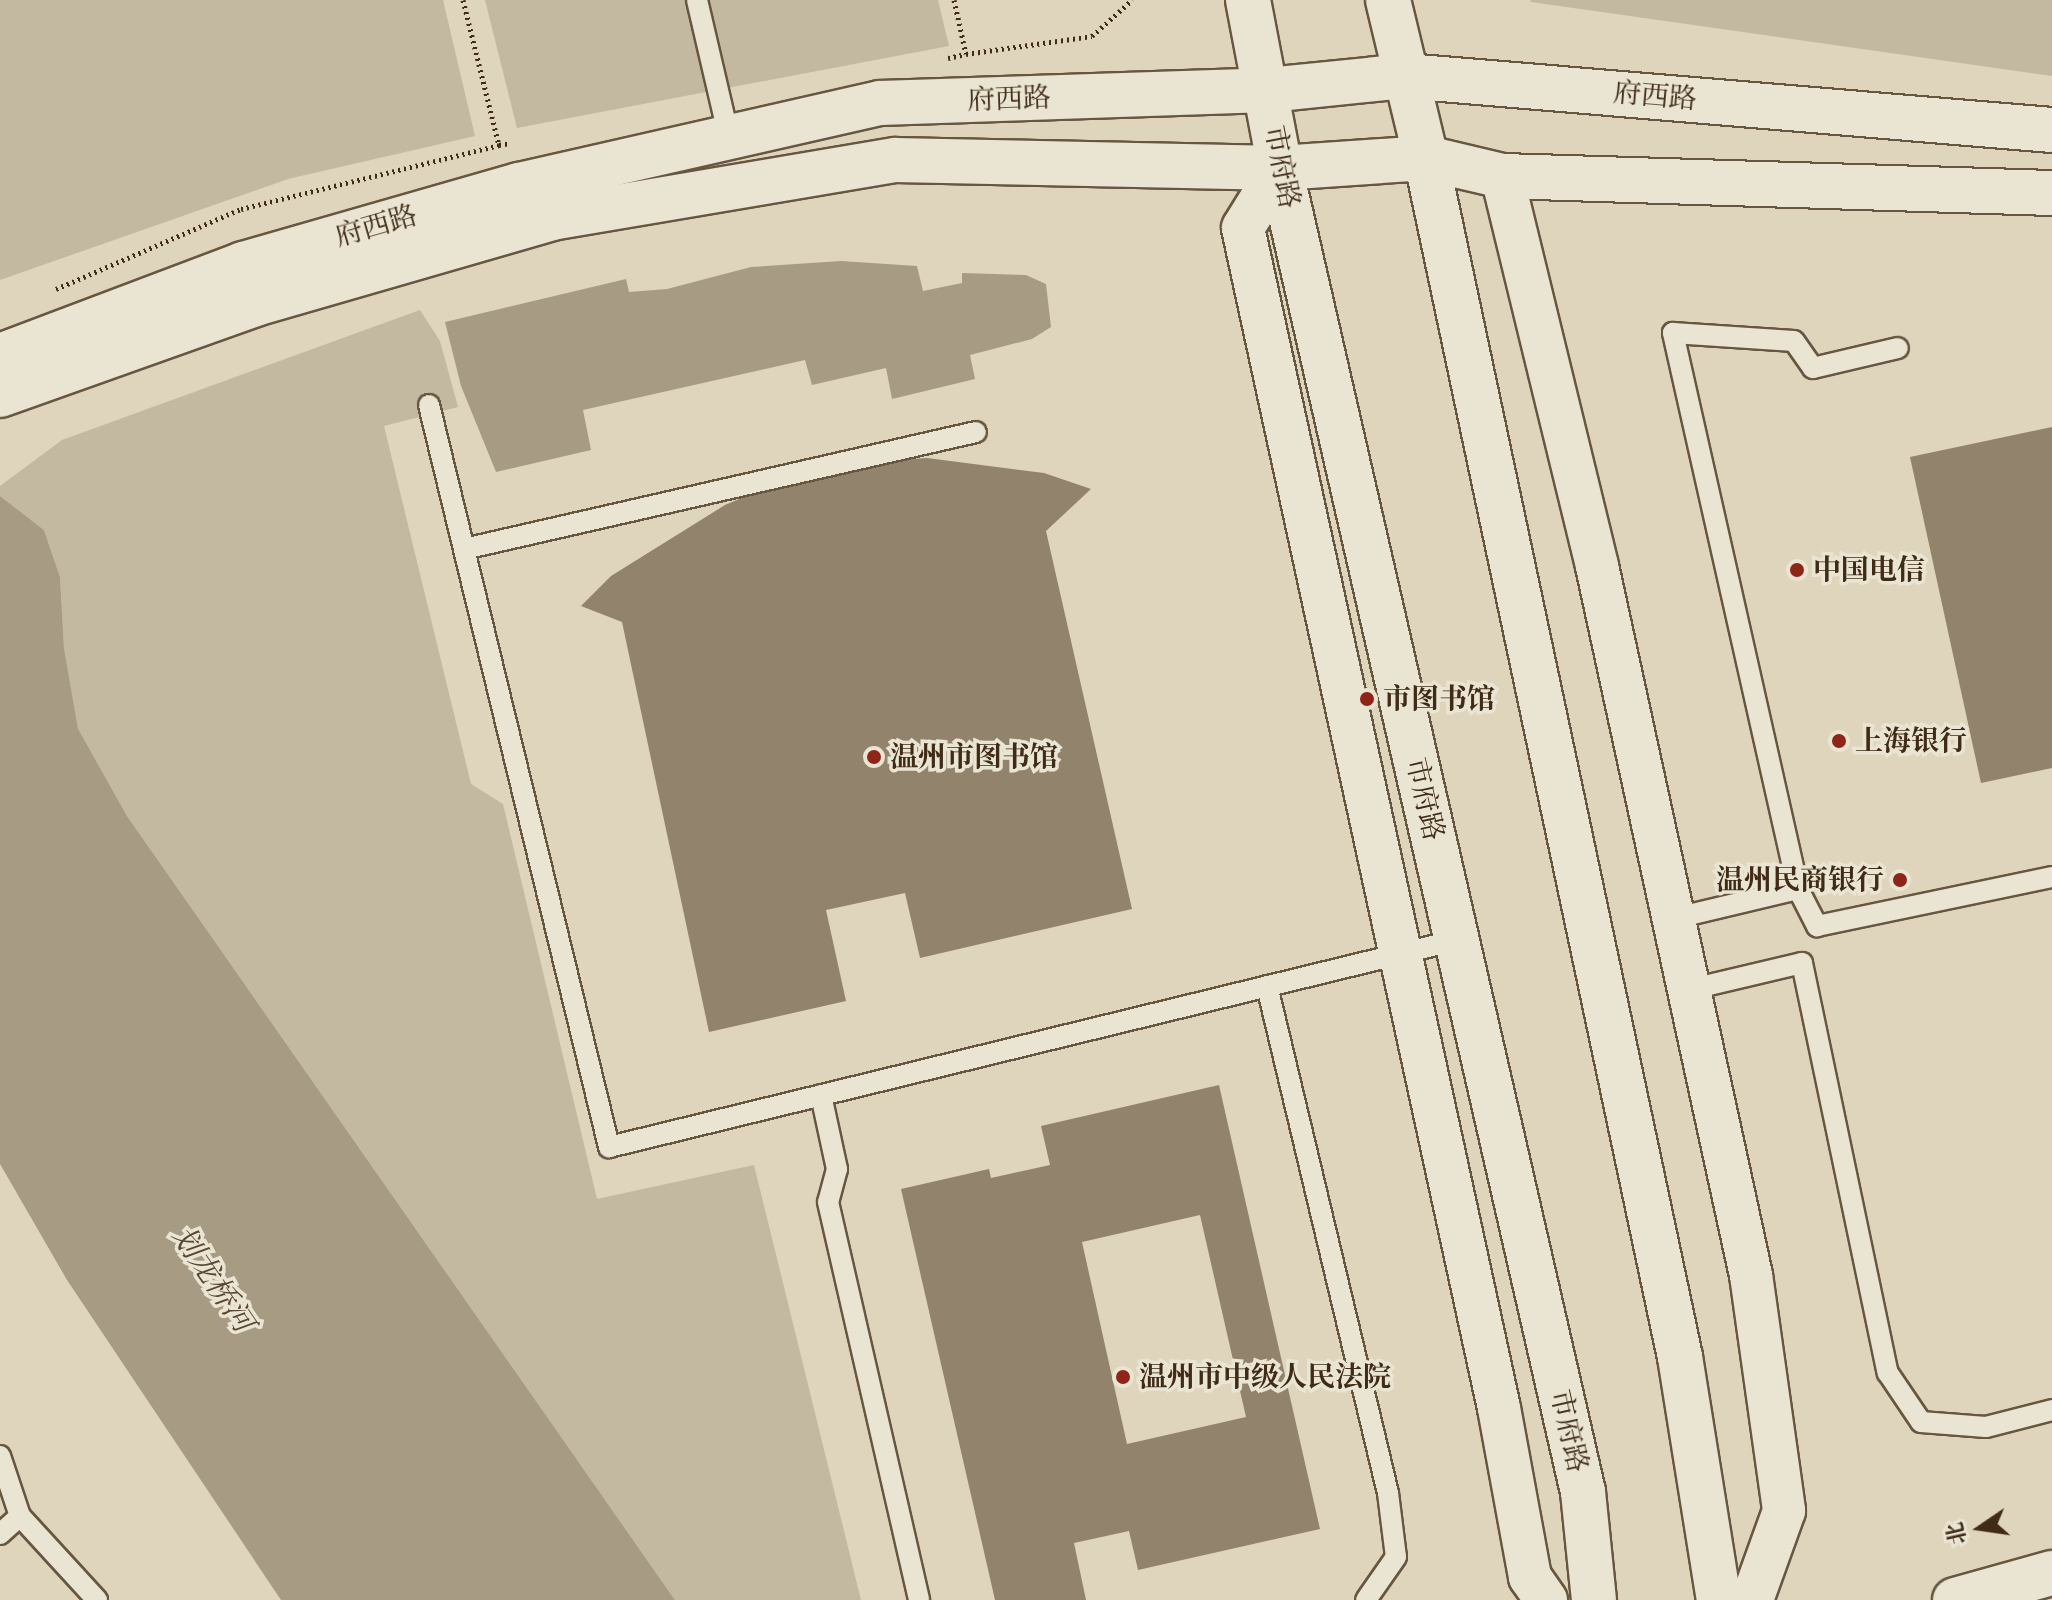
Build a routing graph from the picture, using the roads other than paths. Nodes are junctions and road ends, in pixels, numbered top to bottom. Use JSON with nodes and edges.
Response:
{"nodes":[{"id":1,"x":697,"y":0,"type":"edge"},
{"id":2,"x":1248,"y":0,"type":"edge"},
{"id":3,"x":1388,"y":0,"type":"edge"},
{"id":4,"x":1406,"y":76,"type":"junction"},
{"id":5,"x":1268,"y":90,"type":"junction"},
{"id":6,"x":2052,"y":130,"type":"edge"},
{"id":7,"x":729,"y":138,"type":"junction"},
{"id":8,"x":1426,"y":158,"type":"junction"},
{"id":9,"x":1280,"y":168,"type":"junction"},
{"id":10,"x":1502,"y":176,"type":"junction"},
{"id":11,"x":2052,"y":193,"type":"edge"},
{"id":12,"x":249,"y":284,"type":"junction"},
{"id":13,"x":1898,"y":348,"type":"dead end"},
{"id":14,"x":0,"y":356,"type":"edge"},
{"id":15,"x":0,"y":395,"type":"edge"},
{"id":16,"x":429,"y":405,"type":"dead end"},
{"id":17,"x":976,"y":432,"type":"dead end"},
{"id":18,"x":464,"y":549,"type":"junction"},
{"id":19,"x":2052,"y":877,"type":"edge"},
{"id":20,"x":1798,"y":889,"type":"junction"},
{"id":21,"x":1676,"y":918,"type":"junction"},
{"id":22,"x":1457,"y":940,"type":"junction"},
{"id":23,"x":1399,"y":954,"type":"junction"},
{"id":24,"x":1267,"y":986,"type":"junction"},
{"id":25,"x":1692,"y":989,"type":"junction"},
{"id":26,"x":821,"y":1095,"type":"junction"},
{"id":27,"x":2052,"y":1410,"type":"edge"},
{"id":28,"x":0,"y":1456,"type":"edge"},
{"id":29,"x":20,"y":1516,"type":"junction"},
{"id":30,"x":0,"y":1534,"type":"edge"},
{"id":31,"x":2052,"y":1573,"type":"edge"},
{"id":32,"x":97,"y":1600,"type":"edge"},
{"id":33,"x":919,"y":1600,"type":"edge"},
{"id":34,"x":1366,"y":1600,"type":"edge"},
{"id":35,"x":1546,"y":1600,"type":"edge"},
{"id":36,"x":1594,"y":1600,"type":"edge"},
{"id":37,"x":1719,"y":1600,"type":"edge"},
{"id":38,"x":1752,"y":1600,"type":"edge"},
{"id":39,"x":1955,"y":1600,"type":"edge"}],
"edges":[{"from":1,"to":7,"type":"lane"},
{"from":2,"to":5,"type":"street","name":"市府路"},
{"from":3,"to":4,"type":"street"},
{"from":4,"to":5,"type":"street","name":"府西路"},
{"from":4,"to":6,"type":"street","name":"府西路"},
{"from":4,"to":8,"type":"street"},
{"from":5,"to":7,"type":"street","name":"府西路"},
{"from":5,"to":9,"type":"street","name":"市府路"},
{"from":7,"to":12,"type":"street","name":"府西路"},
{"from":8,"to":9,"type":"street","name":"府西路"},
{"from":8,"to":10,"type":"street","name":"府西路"},
{"from":8,"to":37,"type":"street"},
{"from":9,"to":12,"type":"street","name":"府西路"},
{"from":9,"to":22,"type":"street","name":"市府路"},
{"from":9,"to":23,"type":"street"},
{"from":10,"to":11,"type":"street","name":"府西路"},
{"from":10,"to":21,"type":"street"},
{"from":12,"to":14,"type":"street","name":"府西路"},
{"from":12,"to":15,"type":"street","name":"府西路"},
{"from":13,"to":20,"type":"lane"},
{"from":16,"to":18,"type":"lane"},
{"from":17,"to":18,"type":"lane"},
{"from":18,"to":26,"type":"lane"},
{"from":19,"to":20,"type":"lane"},
{"from":20,"to":21,"type":"lane"},
{"from":21,"to":25,"type":"street"},
{"from":22,"to":23,"type":"lane"},
{"from":22,"to":36,"type":"street","name":"市府路"},
{"from":23,"to":24,"type":"lane"},
{"from":23,"to":35,"type":"street"},
{"from":24,"to":26,"type":"lane"},
{"from":24,"to":34,"type":"lane"},
{"from":25,"to":27,"type":"lane"},
{"from":25,"to":38,"type":"street"},
{"from":26,"to":33,"type":"lane"},
{"from":28,"to":29,"type":"lane"},
{"from":29,"to":30,"type":"lane"},
{"from":29,"to":32,"type":"lane"},
{"from":31,"to":39,"type":"street"}]}
